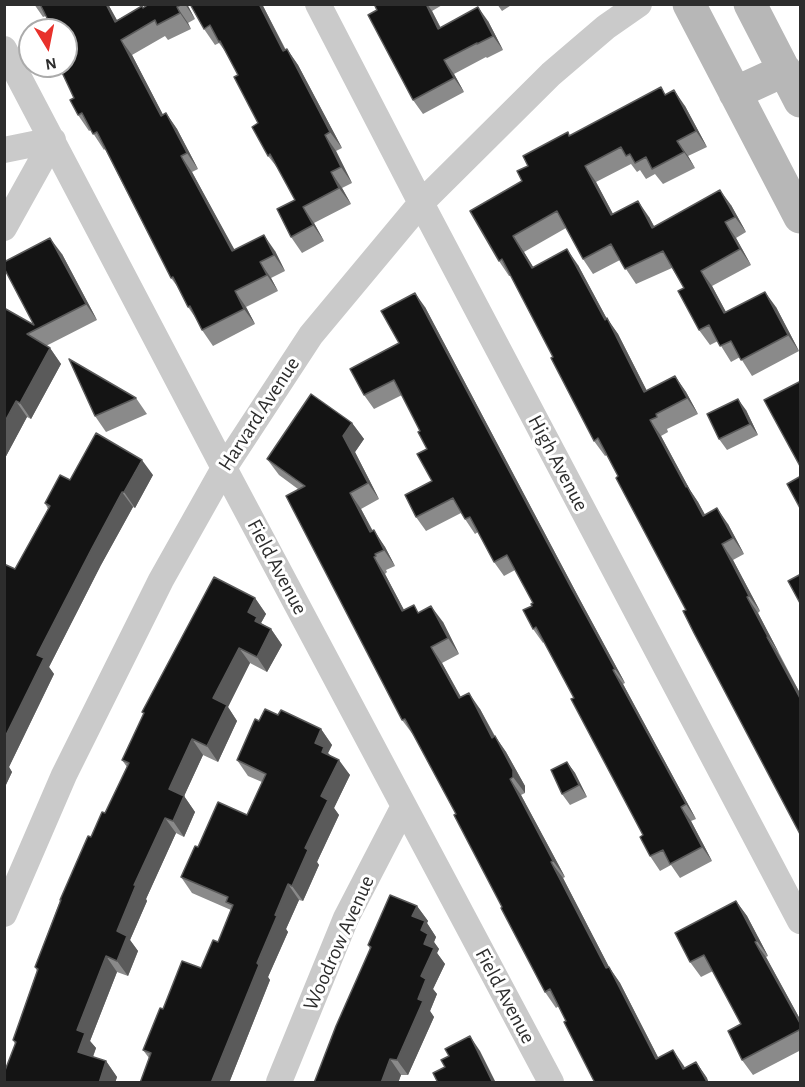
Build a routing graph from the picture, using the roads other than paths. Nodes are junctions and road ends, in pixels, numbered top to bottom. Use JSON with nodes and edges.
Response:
{"nodes":[{"id":1,"x":318,"y":4,"type":"edge"},
{"id":2,"x":639,"y":4,"type":"edge"},
{"id":3,"x":689,"y":4,"type":"edge"},
{"id":4,"x":750,"y":4,"type":"edge"},
{"id":5,"x":4,"y":49,"type":"edge"},
{"id":6,"x":785,"y":70,"type":"junction"},
{"id":7,"x":735,"y":93,"type":"junction"},
{"id":8,"x":801,"y":101,"type":"edge"},
{"id":9,"x":53,"y":140,"type":"junction"},
{"id":10,"x":4,"y":150,"type":"edge"},
{"id":11,"x":421,"y":203,"type":"junction"},
{"id":12,"x":801,"y":217,"type":"edge"},
{"id":13,"x":4,"y":228,"type":"edge"},
{"id":14,"x":224,"y":468,"type":"junction"},
{"id":15,"x":404,"y":806,"type":"junction"},
{"id":16,"x":4,"y":914,"type":"edge"},
{"id":17,"x":801,"y":921,"type":"edge"},
{"id":18,"x":279,"y":1083,"type":"edge"},
{"id":19,"x":552,"y":1083,"type":"edge"}],
"edges":[{"from":1,"to":11,"type":"street","name":"High Avenue"},
{"from":2,"to":11,"type":"street","name":"Harvard Avenue"},
{"from":3,"to":7,"type":"street"},
{"from":4,"to":6,"type":"street"},
{"from":5,"to":9,"type":"street","name":"Field Avenue"},
{"from":6,"to":7,"type":"street"},
{"from":6,"to":8,"type":"street"},
{"from":7,"to":12,"type":"street"},
{"from":9,"to":10,"type":"street"},
{"from":9,"to":13,"type":"street"},
{"from":9,"to":14,"type":"street","name":"Field Avenue"},
{"from":11,"to":14,"type":"street","name":"Harvard Avenue"},
{"from":11,"to":17,"type":"street","name":"High Avenue"},
{"from":14,"to":15,"type":"street","name":"Field Avenue"},
{"from":14,"to":16,"type":"street","name":"Harvard Avenue"},
{"from":15,"to":18,"type":"street","name":"Woodrow Avenue"},
{"from":15,"to":19,"type":"street","name":"Field Avenue"}]}
